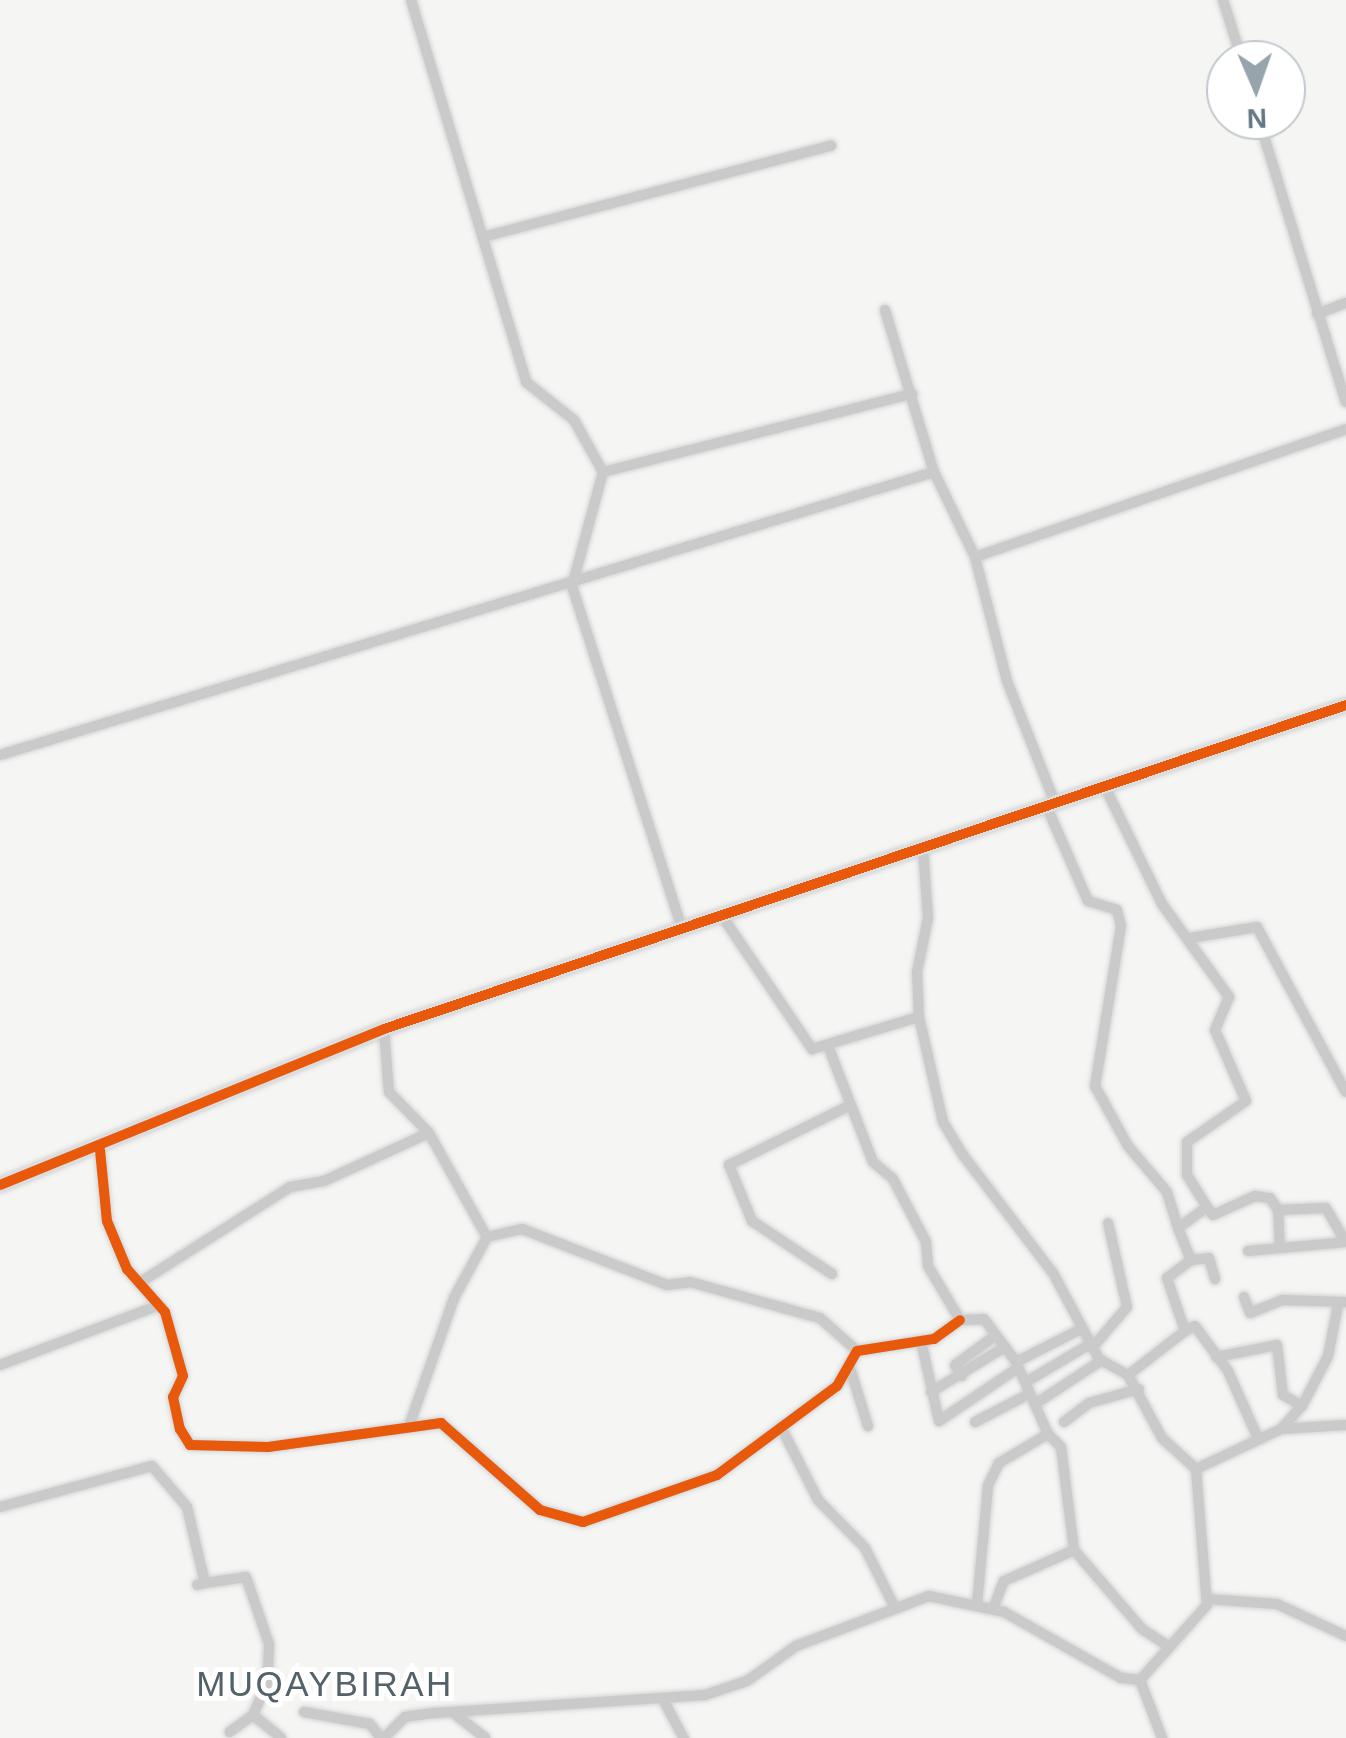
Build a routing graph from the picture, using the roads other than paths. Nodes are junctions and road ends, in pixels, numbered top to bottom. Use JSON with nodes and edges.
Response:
{"nodes":[{"id":1,"x":411,"y":0,"type":"edge"},
{"id":2,"x":1224,"y":0,"type":"edge"},
{"id":3,"x":1236,"y":40,"type":"edge"},
{"id":4,"x":1266,"y":140,"type":"edge"},
{"id":5,"x":830,"y":146,"type":"dead end"},
{"id":6,"x":484,"y":237,"type":"junction"},
{"id":7,"x":1346,"y":303,"type":"edge"},
{"id":8,"x":885,"y":310,"type":"dead end"},
{"id":9,"x":1317,"y":314,"type":"junction"},
{"id":10,"x":912,"y":394,"type":"junction"},
{"id":11,"x":1346,"y":402,"type":"edge"},
{"id":12,"x":1346,"y":430,"type":"edge"},
{"id":13,"x":603,"y":472,"type":"junction"},
{"id":14,"x":934,"y":472,"type":"junction"},
{"id":15,"x":975,"y":557,"type":"junction"},
{"id":16,"x":572,"y":586,"type":"junction"},
{"id":17,"x":1346,"y":705,"type":"edge"},
{"id":18,"x":0,"y":754,"type":"edge"},
{"id":19,"x":1104,"y":785,"type":"junction"},
{"id":20,"x":1051,"y":804,"type":"junction"},
{"id":21,"x":923,"y":848,"type":"junction"},
{"id":22,"x":722,"y":916,"type":"junction"},
{"id":23,"x":682,"y":929,"type":"junction"},
{"id":24,"x":1190,"y":938,"type":"junction"},
{"id":25,"x":919,"y":1017,"type":"junction"},
{"id":26,"x":384,"y":1029,"type":"junction"},
{"id":27,"x":828,"y":1046,"type":"junction"},
{"id":28,"x":1346,"y":1092,"type":"edge"},
{"id":29,"x":849,"y":1106,"type":"junction"},
{"id":30,"x":429,"y":1133,"type":"junction"},
{"id":31,"x":100,"y":1150,"type":"junction"},
{"id":32,"x":0,"y":1185,"type":"edge"},
{"id":33,"x":1207,"y":1207,"type":"junction"},
{"id":34,"x":1278,"y":1210,"type":"junction"},
{"id":35,"x":1108,"y":1224,"type":"dead end"},
{"id":36,"x":1178,"y":1228,"type":"junction"},
{"id":37,"x":487,"y":1237,"type":"junction"},
{"id":38,"x":1346,"y":1241,"type":"edge"},
{"id":39,"x":1280,"y":1248,"type":"junction"},
{"id":40,"x":1248,"y":1251,"type":"dead end"},
{"id":41,"x":1191,"y":1260,"type":"junction"},
{"id":42,"x":832,"y":1274,"type":"dead end"},
{"id":43,"x":1215,"y":1279,"type":"dead end"},
{"id":44,"x":139,"y":1283,"type":"junction"},
{"id":45,"x":1244,"y":1297,"type":"dead end"},
{"id":46,"x":1342,"y":1304,"type":"edge"},
{"id":47,"x":157,"y":1306,"type":"junction"},
{"id":48,"x":960,"y":1320,"type":"junction"},
{"id":49,"x":1079,"y":1330,"type":"junction"},
{"id":50,"x":1184,"y":1331,"type":"junction"},
{"id":51,"x":996,"y":1335,"type":"junction"},
{"id":52,"x":921,"y":1341,"type":"junction"},
{"id":53,"x":1091,"y":1346,"type":"junction"},
{"id":54,"x":1005,"y":1348,"type":"junction"},
{"id":55,"x":856,"y":1351,"type":"junction"},
{"id":56,"x":1216,"y":1357,"type":"junction"},
{"id":57,"x":1102,"y":1360,"type":"junction"},
{"id":58,"x":0,"y":1364,"type":"edge"},
{"id":59,"x":1017,"y":1365,"type":"junction"},
{"id":60,"x":850,"y":1368,"type":"junction"},
{"id":61,"x":1128,"y":1374,"type":"junction"},
{"id":62,"x":962,"y":1376,"type":"junction"},
{"id":63,"x":1138,"y":1389,"type":"junction"},
{"id":64,"x":931,"y":1392,"type":"junction"},
{"id":65,"x":1030,"y":1393,"type":"junction"},
{"id":66,"x":1302,"y":1406,"type":"junction"},
{"id":67,"x":975,"y":1422,"type":"dead end"},
{"id":68,"x":1064,"y":1422,"type":"dead end"},
{"id":69,"x":1346,"y":1424,"type":"edge"},
{"id":70,"x":408,"y":1426,"type":"junction"},
{"id":71,"x":868,"y":1426,"type":"dead end"},
{"id":72,"x":780,"y":1427,"type":"junction"},
{"id":73,"x":1282,"y":1429,"type":"junction"},
{"id":74,"x":1048,"y":1434,"type":"junction"},
{"id":75,"x":1257,"y":1436,"type":"junction"},
{"id":76,"x":1196,"y":1469,"type":"junction"},
{"id":77,"x":0,"y":1506,"type":"edge"},
{"id":78,"x":1074,"y":1550,"type":"junction"},
{"id":79,"x":1206,"y":1599,"type":"junction"},
{"id":80,"x":893,"y":1604,"type":"junction"},
{"id":81,"x":977,"y":1605,"type":"junction"},
{"id":82,"x":993,"y":1609,"type":"junction"},
{"id":83,"x":1346,"y":1636,"type":"edge"},
{"id":84,"x":1167,"y":1645,"type":"junction"},
{"id":85,"x":1140,"y":1680,"type":"junction"},
{"id":86,"x":665,"y":1703,"type":"junction"},
{"id":87,"x":304,"y":1712,"type":"dead end"},
{"id":88,"x":252,"y":1715,"type":"junction"},
{"id":89,"x":456,"y":1715,"type":"junction"},
{"id":90,"x":230,"y":1732,"type":"dead end"},
{"id":91,"x":471,"y":1734,"type":"edge"},
{"id":92,"x":281,"y":1738,"type":"edge"},
{"id":93,"x":383,"y":1738,"type":"edge"},
{"id":94,"x":485,"y":1738,"type":"edge"},
{"id":95,"x":684,"y":1738,"type":"edge"},
{"id":96,"x":1162,"y":1738,"type":"edge"}],
"edges":[{"from":1,"to":6,"type":"street"},
{"from":2,"to":3,"type":"street"},
{"from":4,"to":9,"type":"street"},
{"from":5,"to":6,"type":"street"},
{"from":6,"to":13,"type":"street"},
{"from":7,"to":9,"type":"street"},
{"from":8,"to":10,"type":"street"},
{"from":9,"to":11,"type":"street"},
{"from":10,"to":13,"type":"street"},
{"from":10,"to":14,"type":"street"},
{"from":12,"to":15,"type":"street"},
{"from":13,"to":16,"type":"street"},
{"from":14,"to":15,"type":"street"},
{"from":14,"to":16,"type":"street"},
{"from":15,"to":20,"type":"street"},
{"from":16,"to":18,"type":"street"},
{"from":16,"to":23,"type":"street"},
{"from":17,"to":19,"type":"street"},
{"from":19,"to":20,"type":"street"},
{"from":19,"to":24,"type":"street"},
{"from":20,"to":21,"type":"street"},
{"from":20,"to":36,"type":"street"},
{"from":21,"to":22,"type":"street"},
{"from":21,"to":25,"type":"street"},
{"from":22,"to":23,"type":"street"},
{"from":22,"to":27,"type":"street"},
{"from":23,"to":26,"type":"street"},
{"from":24,"to":28,"type":"street"},
{"from":24,"to":33,"type":"street"},
{"from":25,"to":27,"type":"street"},
{"from":25,"to":49,"type":"street"},
{"from":26,"to":30,"type":"street"},
{"from":26,"to":31,"type":"street"},
{"from":27,"to":29,"type":"street"},
{"from":29,"to":42,"type":"street"},
{"from":29,"to":48,"type":"street"},
{"from":30,"to":37,"type":"street"},
{"from":30,"to":44,"type":"street"},
{"from":31,"to":32,"type":"street"},
{"from":31,"to":44,"type":"street"},
{"from":33,"to":34,"type":"street"},
{"from":33,"to":36,"type":"street"},
{"from":34,"to":38,"type":"street"},
{"from":34,"to":39,"type":"street"},
{"from":35,"to":53,"type":"street"},
{"from":36,"to":41,"type":"street"},
{"from":37,"to":55,"type":"street"},
{"from":37,"to":70,"type":"street"},
{"from":38,"to":39,"type":"street"},
{"from":39,"to":40,"type":"street"},
{"from":41,"to":43,"type":"street"},
{"from":41,"to":50,"type":"street"},
{"from":44,"to":47,"type":"street"},
{"from":45,"to":46,"type":"street"},
{"from":46,"to":66,"type":"street"},
{"from":47,"to":58,"type":"street"},
{"from":47,"to":70,"type":"street"},
{"from":48,"to":51,"type":"street"},
{"from":48,"to":52,"type":"street"},
{"from":49,"to":53,"type":"street"},
{"from":49,"to":59,"type":"street"},
{"from":50,"to":56,"type":"street"},
{"from":50,"to":61,"type":"street"},
{"from":51,"to":54,"type":"street"},
{"from":51,"to":62,"type":"street"},
{"from":52,"to":55,"type":"street"},
{"from":52,"to":64,"type":"street"},
{"from":53,"to":57,"type":"street"},
{"from":53,"to":65,"type":"street"},
{"from":54,"to":59,"type":"street"},
{"from":54,"to":62,"type":"street"},
{"from":55,"to":60,"type":"street"},
{"from":56,"to":66,"type":"street"},
{"from":56,"to":75,"type":"street"},
{"from":57,"to":61,"type":"street"},
{"from":57,"to":65,"type":"street"},
{"from":59,"to":64,"type":"street"},
{"from":59,"to":65,"type":"street"},
{"from":60,"to":71,"type":"street"},
{"from":60,"to":72,"type":"street"},
{"from":61,"to":63,"type":"street"},
{"from":62,"to":64,"type":"street"},
{"from":63,"to":68,"type":"street"},
{"from":63,"to":76,"type":"street"},
{"from":65,"to":67,"type":"street"},
{"from":65,"to":74,"type":"street"},
{"from":66,"to":73,"type":"street"},
{"from":69,"to":73,"type":"street"},
{"from":70,"to":72,"type":"street"},
{"from":72,"to":80,"type":"street"},
{"from":73,"to":75,"type":"street"},
{"from":74,"to":78,"type":"street"},
{"from":74,"to":81,"type":"street"},
{"from":75,"to":76,"type":"street"},
{"from":76,"to":79,"type":"street"},
{"from":77,"to":88,"type":"street"},
{"from":78,"to":82,"type":"street"},
{"from":78,"to":84,"type":"street"},
{"from":79,"to":83,"type":"street"},
{"from":79,"to":84,"type":"street"},
{"from":80,"to":81,"type":"street"},
{"from":80,"to":86,"type":"street"},
{"from":81,"to":82,"type":"street"},
{"from":82,"to":85,"type":"street"},
{"from":84,"to":85,"type":"street"},
{"from":85,"to":96,"type":"street"},
{"from":86,"to":89,"type":"street"},
{"from":86,"to":95,"type":"street"},
{"from":87,"to":93,"type":"street"},
{"from":88,"to":90,"type":"street"},
{"from":88,"to":92,"type":"street"},
{"from":89,"to":91,"type":"street"},
{"from":89,"to":93,"type":"street"},
{"from":91,"to":94,"type":"street"}]}
